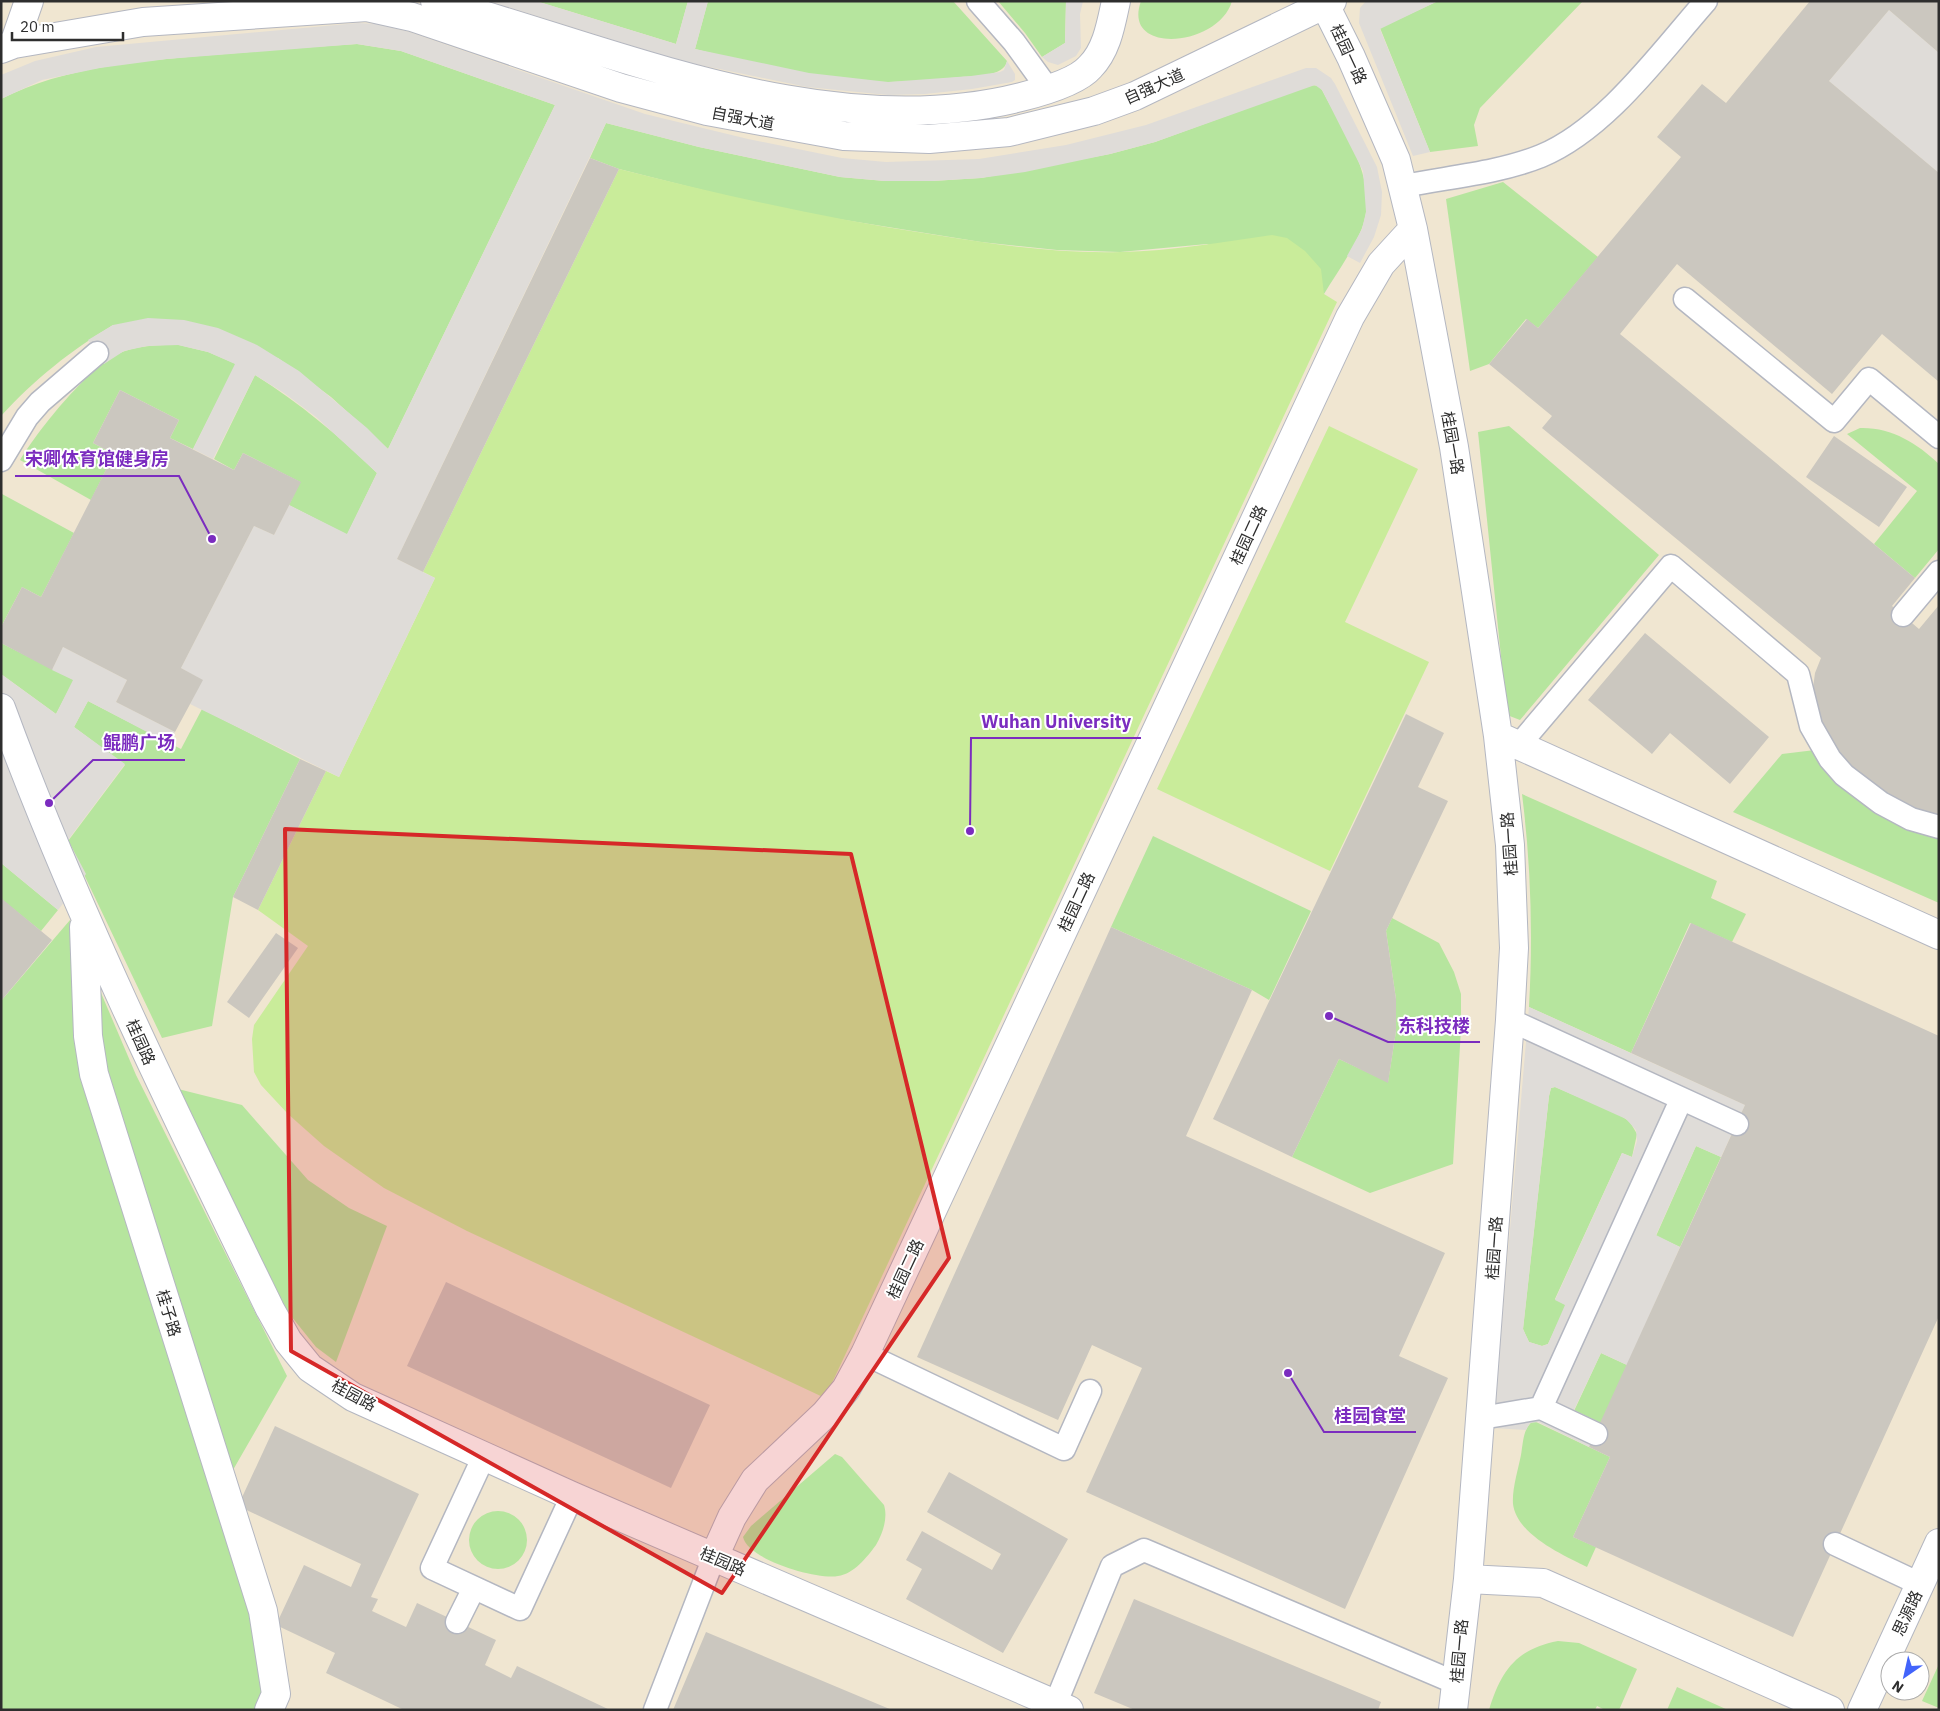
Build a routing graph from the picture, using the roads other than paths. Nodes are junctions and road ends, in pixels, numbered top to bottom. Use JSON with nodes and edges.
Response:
{"nodes":[{"id":1,"x":29,"y":1,"type":"edge"},
{"id":2,"x":978,"y":1,"type":"edge"},
{"id":3,"x":1116,"y":1,"type":"edge"},
{"id":4,"x":1706,"y":1,"type":"edge"},
{"id":5,"x":451,"y":3,"type":"edge"},
{"id":6,"x":1327,"y":3,"type":"edge"},
{"id":7,"x":142,"y":12,"type":"edge"},
{"id":8,"x":7,"y":46,"type":"edge"},
{"id":9,"x":1048,"y":89,"type":"junction"},
{"id":10,"x":1404,"y":186,"type":"junction"},
{"id":11,"x":1413,"y":229,"type":"junction"},
{"id":12,"x":1685,"y":298,"type":"dead end"},
{"id":13,"x":96,"y":353,"type":"dead end"},
{"id":14,"x":1939,"y":437,"type":"edge"},
{"id":15,"x":1,"y":460,"type":"edge"},
{"id":16,"x":1939,"y":572,"type":"edge"},
{"id":17,"x":1903,"y":615,"type":"dead end"},
{"id":18,"x":1,"y":708,"type":"edge"},
{"id":19,"x":1508,"y":741,"type":"junction"},
{"id":20,"x":1939,"y":827,"type":"edge"},
{"id":21,"x":83,"y":912,"type":"junction"},
{"id":22,"x":1939,"y":935,"type":"edge"},
{"id":23,"x":1510,"y":1020,"type":"junction"},
{"id":24,"x":1681,"y":1100,"type":"junction"},
{"id":25,"x":1736,"y":1124,"type":"dead end"},
{"id":26,"x":865,"y":1354,"type":"junction"},
{"id":27,"x":1090,"y":1391,"type":"dead end"},
{"id":28,"x":1541,"y":1408,"type":"junction"},
{"id":29,"x":1481,"y":1418,"type":"junction"},
{"id":30,"x":1596,"y":1434,"type":"dead end"},
{"id":31,"x":484,"y":1456,"type":"junction"},
{"id":32,"x":572,"y":1496,"type":"junction"},
{"id":33,"x":1835,"y":1544,"type":"dead end"},
{"id":34,"x":1939,"y":1544,"type":"edge"},
{"id":35,"x":714,"y":1557,"type":"junction"},
{"id":36,"x":1468,"y":1579,"type":"junction"},
{"id":37,"x":1920,"y":1584,"type":"junction"},
{"id":38,"x":474,"y":1588,"type":"junction"},
{"id":39,"x":458,"y":1622,"type":"dead end"},
{"id":40,"x":1456,"y":1683,"type":"junction"},
{"id":41,"x":1059,"y":1708,"type":"edge"},
{"id":42,"x":269,"y":1710,"type":"edge"},
{"id":43,"x":655,"y":1710,"type":"edge"},
{"id":44,"x":1453,"y":1710,"type":"edge"},
{"id":45,"x":1830,"y":1710,"type":"edge"},
{"id":46,"x":1862,"y":1710,"type":"edge"}],
"edges":[{"from":1,"to":8,"type":"street"},
{"from":2,"to":9,"type":"lane"},
{"from":3,"to":9,"type":"street","name":"自强大道"},
{"from":4,"to":10,"type":"lane"},
{"from":5,"to":9,"type":"street","name":"自强大道"},
{"from":6,"to":7,"type":"street","name":"自强大道"},
{"from":6,"to":10,"type":"street","name":"桂园一路"},
{"from":7,"to":8,"type":"street","name":"自强大道"},
{"from":10,"to":11,"type":"street","name":"桂园一路"},
{"from":11,"to":19,"type":"street","name":"桂园一路"},
{"from":11,"to":26,"type":"street","name":"桂园二路"},
{"from":12,"to":14,"type":"lane"},
{"from":13,"to":15,"type":"lane"},
{"from":16,"to":17,"type":"lane"},
{"from":18,"to":21,"type":"street","name":"桂园路"},
{"from":19,"to":20,"type":"lane"},
{"from":19,"to":22,"type":"street"},
{"from":19,"to":23,"type":"street","name":"桂园一路"},
{"from":21,"to":31,"type":"street","name":"桂园路"},
{"from":21,"to":42,"type":"street","name":"桂子路"},
{"from":23,"to":24,"type":"lane"},
{"from":23,"to":29,"type":"street","name":"桂园一路"},
{"from":24,"to":25,"type":"lane"},
{"from":24,"to":28,"type":"lane"},
{"from":26,"to":27,"type":"lane"},
{"from":26,"to":35,"type":"street","name":"桂园二路"},
{"from":28,"to":29,"type":"lane"},
{"from":28,"to":30,"type":"lane"},
{"from":29,"to":36,"type":"street","name":"桂园一路"},
{"from":31,"to":32,"type":"street","name":"桂园路"},
{"from":31,"to":38,"type":"lane"},
{"from":32,"to":35,"type":"street","name":"桂园路"},
{"from":32,"to":38,"type":"lane"},
{"from":33,"to":37,"type":"lane"},
{"from":34,"to":37,"type":"street","name":"思源路"},
{"from":35,"to":41,"type":"street","name":"桂园路"},
{"from":35,"to":43,"type":"lane"},
{"from":36,"to":40,"type":"street","name":"桂园一路"},
{"from":36,"to":45,"type":"street"},
{"from":37,"to":46,"type":"street","name":"思源路"},
{"from":38,"to":39,"type":"lane"},
{"from":40,"to":41,"type":"lane"},
{"from":40,"to":44,"type":"street","name":"桂园一路"}]}
